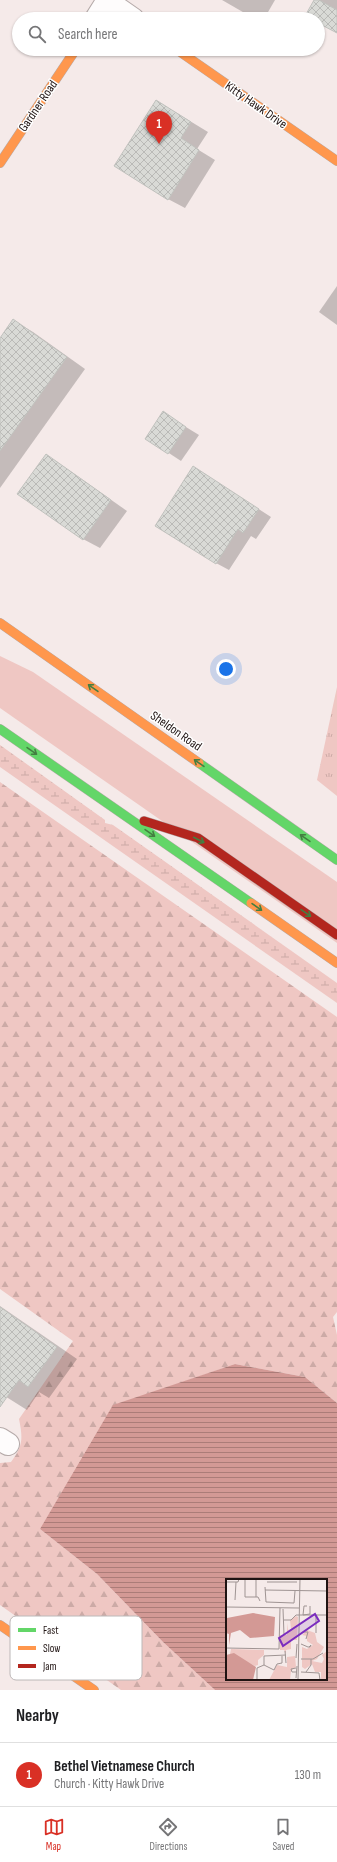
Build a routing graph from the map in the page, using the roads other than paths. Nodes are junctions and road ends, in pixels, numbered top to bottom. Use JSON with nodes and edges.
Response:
{"nodes":[{"id":1,"x":104,"y":7,"type":"edge"},
{"id":2,"x":116,"y":12,"type":"edge"},
{"id":3,"x":71,"y":56,"type":"edge"},
{"id":4,"x":186,"y":56,"type":"edge"},
{"id":5,"x":337,"y":161,"type":"edge"},
{"id":6,"x":0,"y":163,"type":"edge"},
{"id":7,"x":0,"y":623,"type":"edge"},
{"id":8,"x":0,"y":729,"type":"edge"},
{"id":9,"x":122,"y":814,"type":"junction"},
{"id":10,"x":337,"y":860,"type":"edge"},
{"id":11,"x":337,"y":935,"type":"edge"},
{"id":12,"x":337,"y":963,"type":"edge"},
{"id":13,"x":0,"y":1626,"type":"edge"},
{"id":14,"x":10,"y":1633,"type":"edge"},
{"id":15,"x":79,"y":1680,"type":"edge"},
{"id":16,"x":94,"y":1690,"type":"edge"}],
"edges":[{"from":1,"to":2,"type":"street"},
{"from":3,"to":6,"type":"main road","name":"Gardner Road"},
{"from":4,"to":5,"type":"main road","name":"Kitty Hawk Drive"},
{"from":10,"to":7,"type":"main road","name":"Sheldon Road","one_way":true},
{"from":8,"to":9,"type":"main road","one_way":true},
{"from":9,"to":11,"type":"main road","one_way":true},
{"from":9,"to":12,"type":"main road","one_way":true},
{"from":13,"to":14,"type":"main road"},
{"from":15,"to":16,"type":"main road"}]}
